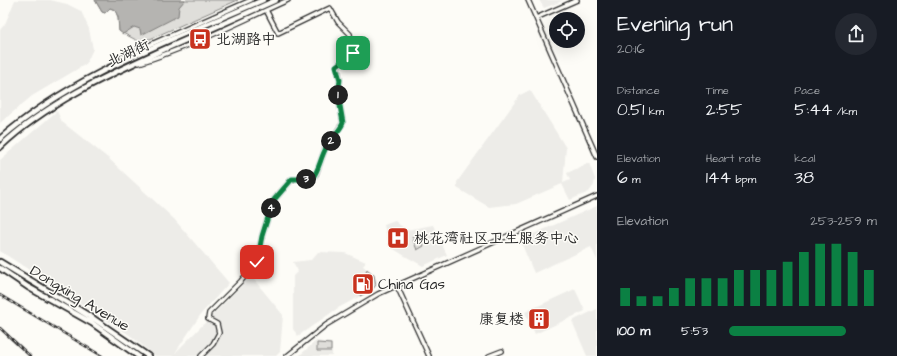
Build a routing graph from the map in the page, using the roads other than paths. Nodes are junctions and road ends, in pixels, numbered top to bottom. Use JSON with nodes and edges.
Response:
{"nodes":[{"id":1,"x":251,"y":0,"type":"edge"},
{"id":2,"x":263,"y":0,"type":"edge"},
{"id":3,"x":276,"y":0,"type":"edge"},
{"id":4,"x":288,"y":0,"type":"edge"},
{"id":5,"x":528,"y":0,"type":"edge"},
{"id":6,"x":577,"y":0,"type":"edge"},
{"id":7,"x":266,"y":10,"type":"junction"},
{"id":8,"x":249,"y":15,"type":"junction"},
{"id":9,"x":536,"y":18,"type":"junction"},
{"id":10,"x":122,"y":57,"type":"dead end"},
{"id":11,"x":0,"y":139,"type":"edge"},
{"id":12,"x":0,"y":147,"type":"edge"},
{"id":13,"x":597,"y":157,"type":"edge"},
{"id":14,"x":597,"y":196,"type":"edge"},
{"id":15,"x":0,"y":262,"type":"edge"},
{"id":16,"x":0,"y":268,"type":"edge"},
{"id":17,"x":398,"y":286,"type":"junction"},
{"id":18,"x":502,"y":350,"type":"dead end"},
{"id":19,"x":138,"y":356,"type":"edge"},
{"id":20,"x":148,"y":356,"type":"edge"},
{"id":21,"x":201,"y":356,"type":"edge"},
{"id":22,"x":287,"y":356,"type":"edge"},
{"id":23,"x":429,"y":356,"type":"edge"},
{"id":24,"x":489,"y":356,"type":"edge"}],
"edges":[{"from":1,"to":10,"type":"street"},
{"from":2,"to":11,"type":"main road","name":"北湖街"},
{"from":3,"to":8,"type":"main road","name":"北湖街"},
{"from":4,"to":7,"type":"street"},
{"from":5,"to":9,"type":"street"},
{"from":6,"to":9,"type":"street"},
{"from":7,"to":8,"type":"street"},
{"from":7,"to":21,"type":"street"},
{"from":8,"to":12,"type":"main road","name":"北湖街"},
{"from":9,"to":13,"type":"street"},
{"from":14,"to":17,"type":"street"},
{"from":15,"to":20,"type":"main road","name":"Dongxing Avenue"},
{"from":16,"to":19,"type":"main road","name":"Dongxing Avenue"},
{"from":17,"to":22,"type":"street"},
{"from":17,"to":23,"type":"street"},
{"from":18,"to":24,"type":"street"}]}
